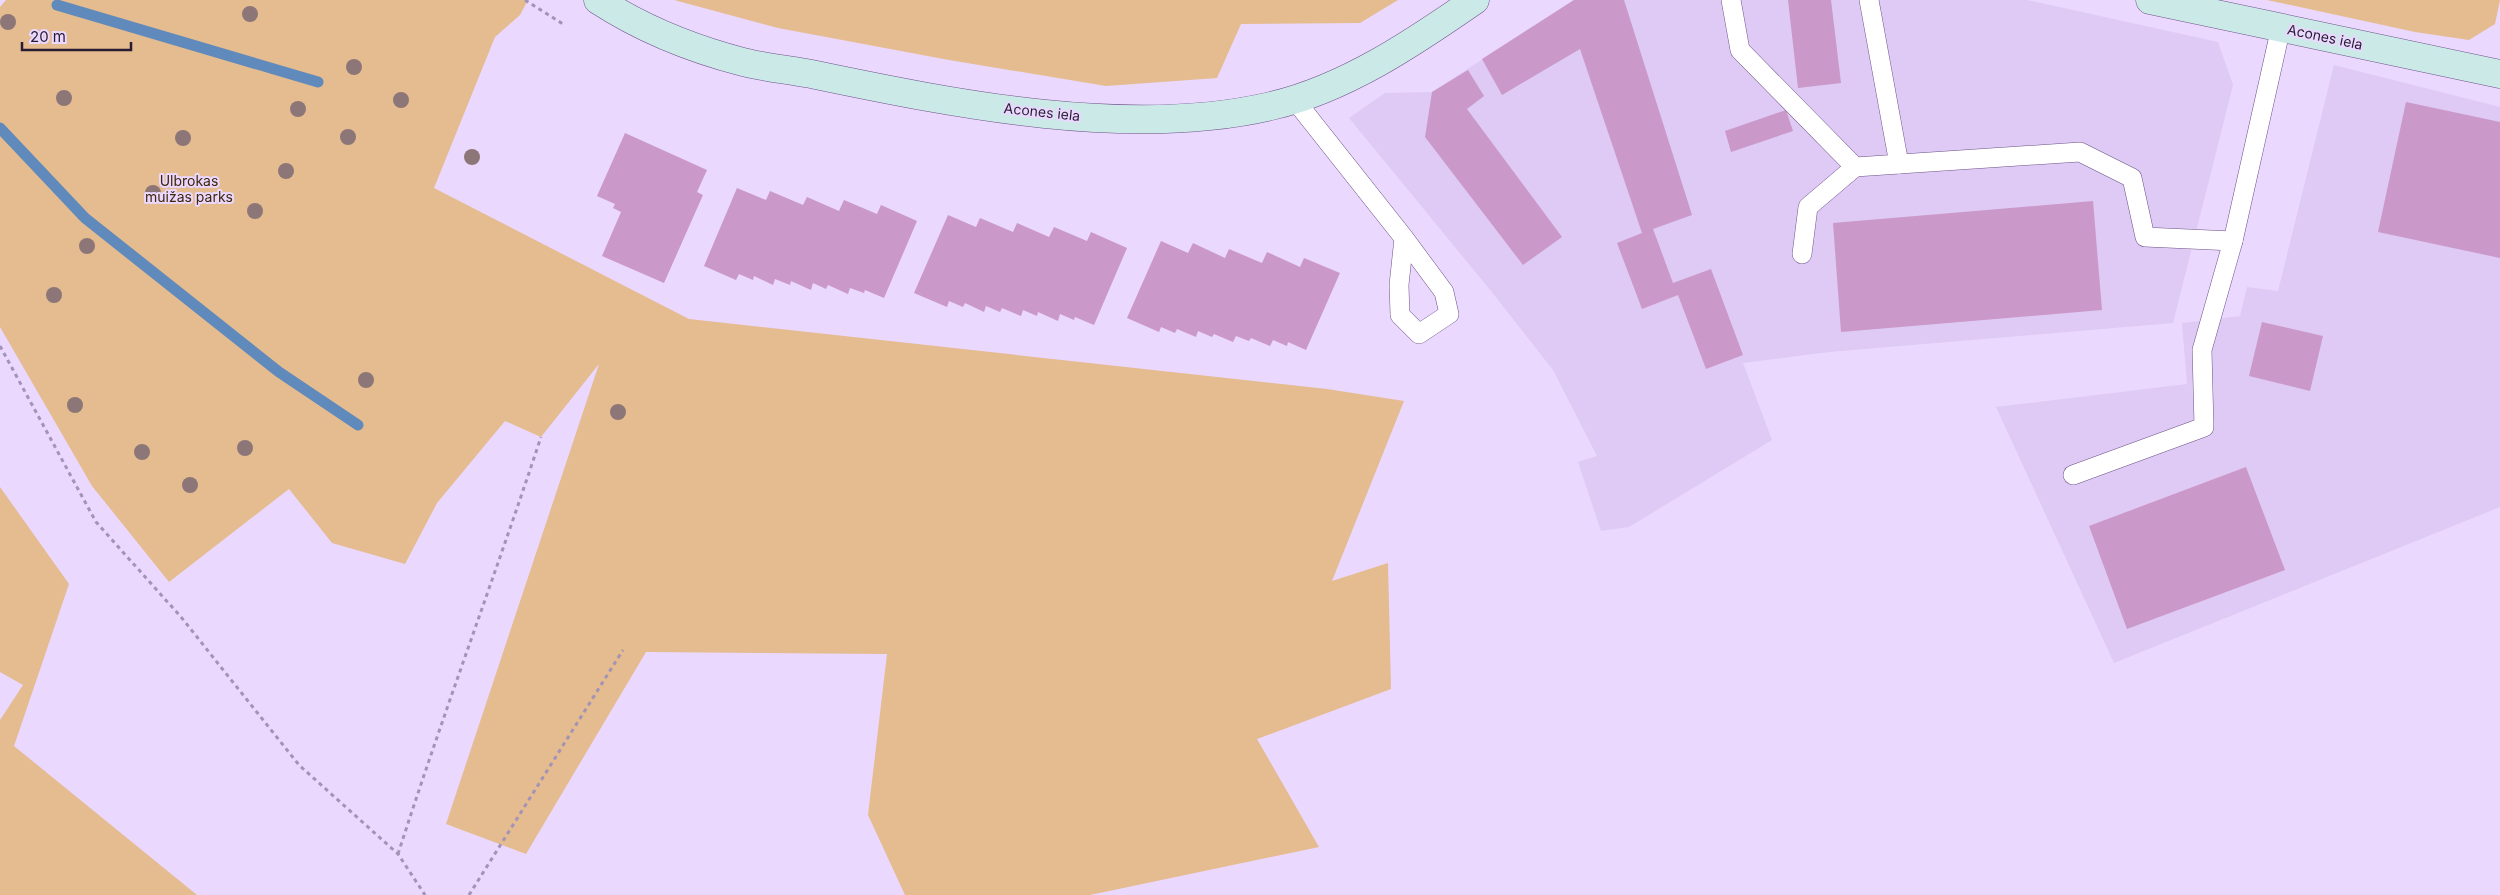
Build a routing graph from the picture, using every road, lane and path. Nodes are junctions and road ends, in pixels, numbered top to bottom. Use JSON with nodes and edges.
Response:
{"nodes":[{"id":1,"x":525,"y":0,"type":"edge"},
{"id":2,"x":598,"y":0,"type":"edge"},
{"id":3,"x":1475,"y":0,"type":"edge"},
{"id":4,"x":1731,"y":0,"type":"edge"},
{"id":5,"x":1869,"y":0,"type":"edge"},
{"id":6,"x":2150,"y":0,"type":"edge"},
{"id":7,"x":563,"y":24,"type":"dead end"},
{"id":8,"x":2281,"y":27,"type":"junction"},
{"id":9,"x":2500,"y":74,"type":"edge"},
{"id":10,"x":1294,"y":99,"type":"junction"},
{"id":11,"x":1899,"y":164,"type":"junction"},
{"id":12,"x":1855,"y":167,"type":"junction"},
{"id":13,"x":1404,"y":238,"type":"dead end"},
{"id":14,"x":2233,"y":241,"type":"junction"},
{"id":15,"x":1802,"y":254,"type":"dead end"},
{"id":16,"x":0,"y":346,"type":"edge"},
{"id":17,"x":541,"y":437,"type":"dead end"},
{"id":18,"x":2073,"y":475,"type":"dead end"},
{"id":19,"x":623,"y":650,"type":"dead end"},
{"id":20,"x":398,"y":854,"type":"junction"},
{"id":21,"x":425,"y":895,"type":"edge"},
{"id":22,"x":469,"y":895,"type":"edge"}],
"edges":[{"from":1,"to":7,"type":"path"},
{"from":2,"to":10,"type":"street","name":"Acones iela"},
{"from":3,"to":10,"type":"street","name":"Acones iela"},
{"from":4,"to":12,"type":"lane"},
{"from":5,"to":11,"type":"lane"},
{"from":6,"to":8,"type":"street","name":"Acones iela"},
{"from":8,"to":9,"type":"street","name":"Acones iela"},
{"from":8,"to":14,"type":"lane"},
{"from":10,"to":13,"type":"lane"},
{"from":11,"to":12,"type":"lane"},
{"from":11,"to":14,"type":"lane"},
{"from":12,"to":15,"type":"lane"},
{"from":14,"to":18,"type":"lane"},
{"from":16,"to":20,"type":"path"},
{"from":17,"to":20,"type":"path"},
{"from":19,"to":22,"type":"path"},
{"from":20,"to":21,"type":"path"}]}
